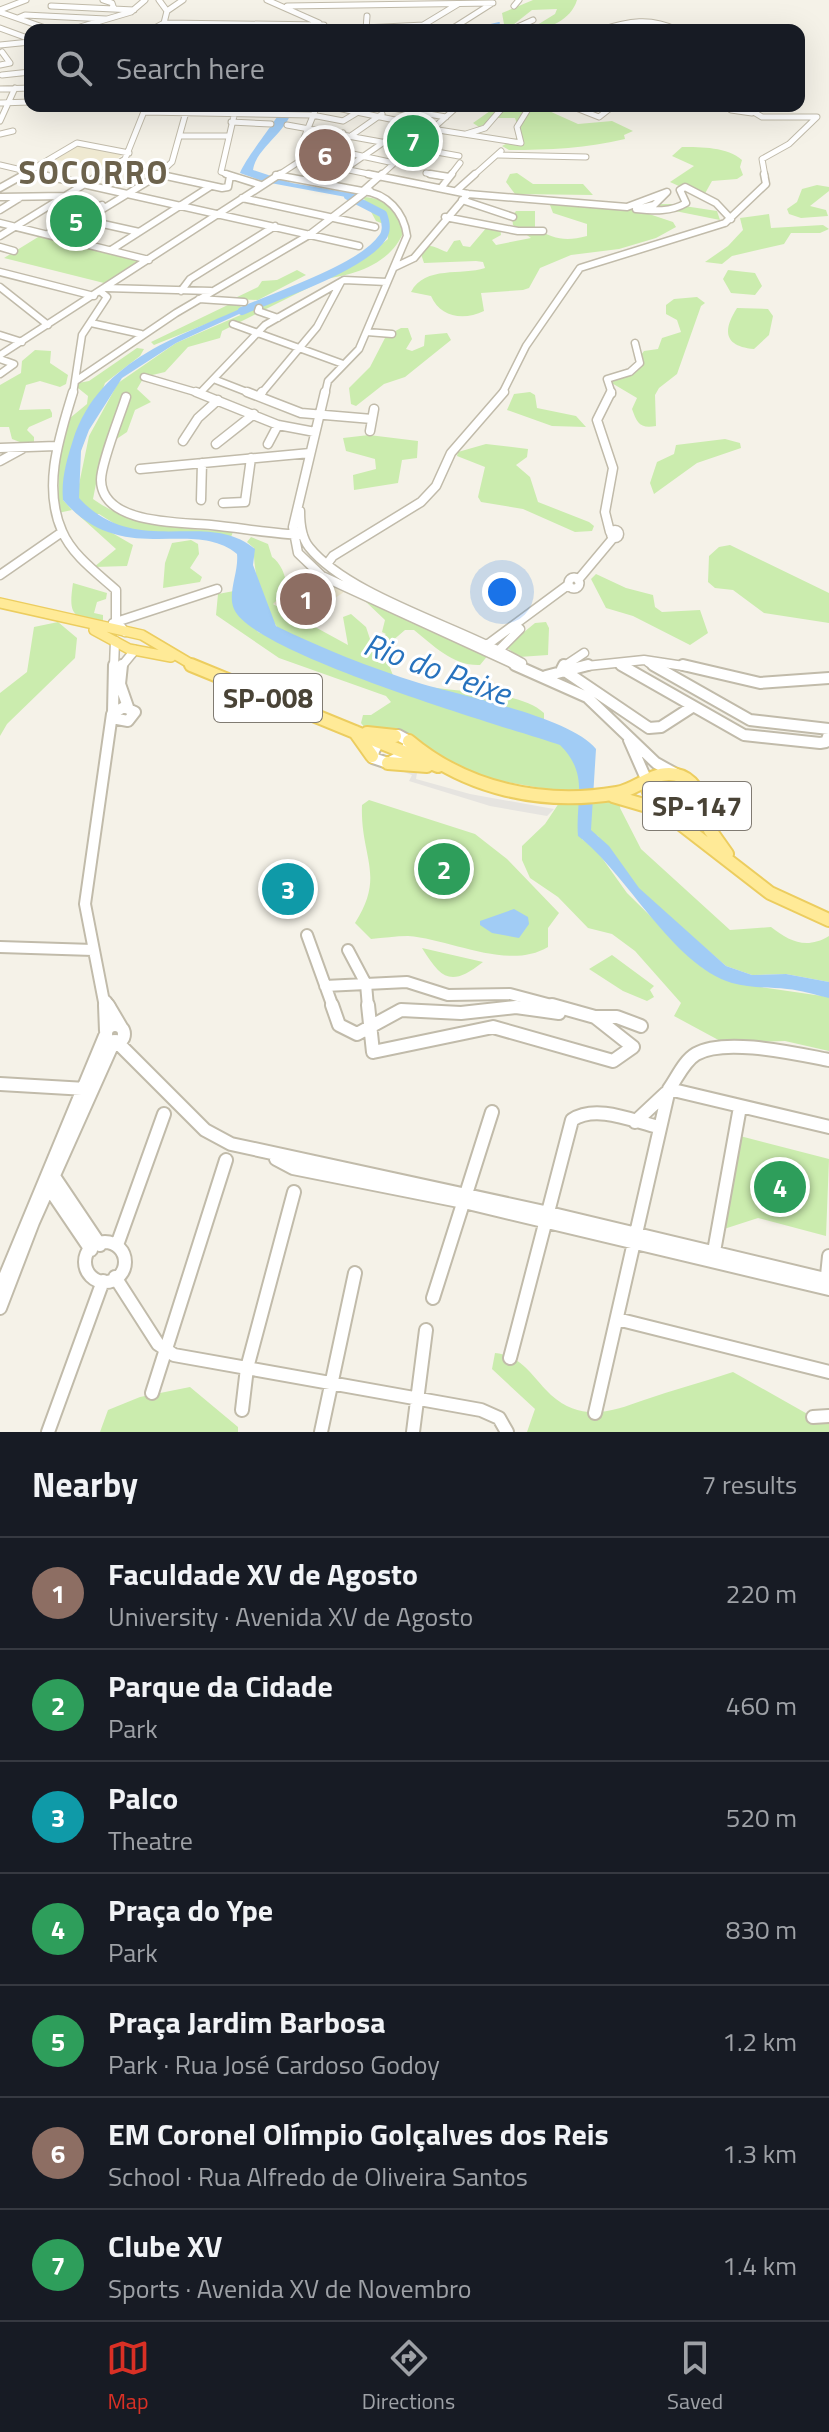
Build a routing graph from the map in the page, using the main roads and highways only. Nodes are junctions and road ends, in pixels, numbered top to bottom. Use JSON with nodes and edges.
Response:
{"nodes":[{"id":1,"x":0,"y":603,"type":"edge"},
{"id":2,"x":0,"y":611,"type":"edge"},
{"id":3,"x":147,"y":637,"type":"junction"},
{"id":4,"x":135,"y":650,"type":"junction"},
{"id":5,"x":183,"y":661,"type":"junction"},
{"id":6,"x":355,"y":732,"type":"junction"},
{"id":7,"x":395,"y":736,"type":"road end"},
{"id":8,"x":372,"y":756,"type":"road end"},
{"id":9,"x":388,"y":763,"type":"road end"},
{"id":10,"x":438,"y":766,"type":"junction"},
{"id":11,"x":647,"y":781,"type":"junction"},
{"id":12,"x":602,"y":794,"type":"junction"},
{"id":13,"x":700,"y":801,"type":"junction"},
{"id":14,"x":664,"y":811,"type":"junction"},
{"id":15,"x":742,"y":873,"type":"junction"},
{"id":16,"x":829,"y":920,"type":"edge"}],
"edges":[{"from":1,"to":3,"type":"main road","number":"SP-008"},
{"from":2,"to":4,"type":"main road","number":"SP-008"},
{"from":3,"to":4,"type":"main road"},
{"from":3,"to":5,"type":"main road","number":"SP-008"},
{"from":4,"to":5,"type":"main road","number":"SP-008"},
{"from":5,"to":6,"type":"main road","number":"SP-008"},
{"from":6,"to":7,"type":"main road"},
{"from":6,"to":8,"type":"main road"},
{"from":6,"to":10,"type":"main road","number":"SP-008"},
{"from":9,"to":10,"type":"main road"},
{"from":10,"to":12,"type":"main road","number":"SP-008"},
{"from":11,"to":12,"type":"main road","number":"SP-008"},
{"from":11,"to":13,"type":"main road","number":"SP-147"},
{"from":11,"to":14,"type":"main road","number":"SP-147"},
{"from":12,"to":14,"type":"main road","number":"SP-008"},
{"from":13,"to":14,"type":"main road","number":"SP-147"},
{"from":13,"to":15,"type":"main road","number":"SP-147"},
{"from":14,"to":15,"type":"main road","number":"SP-147"},
{"from":15,"to":16,"type":"main road","number":"SP-147"}]}
